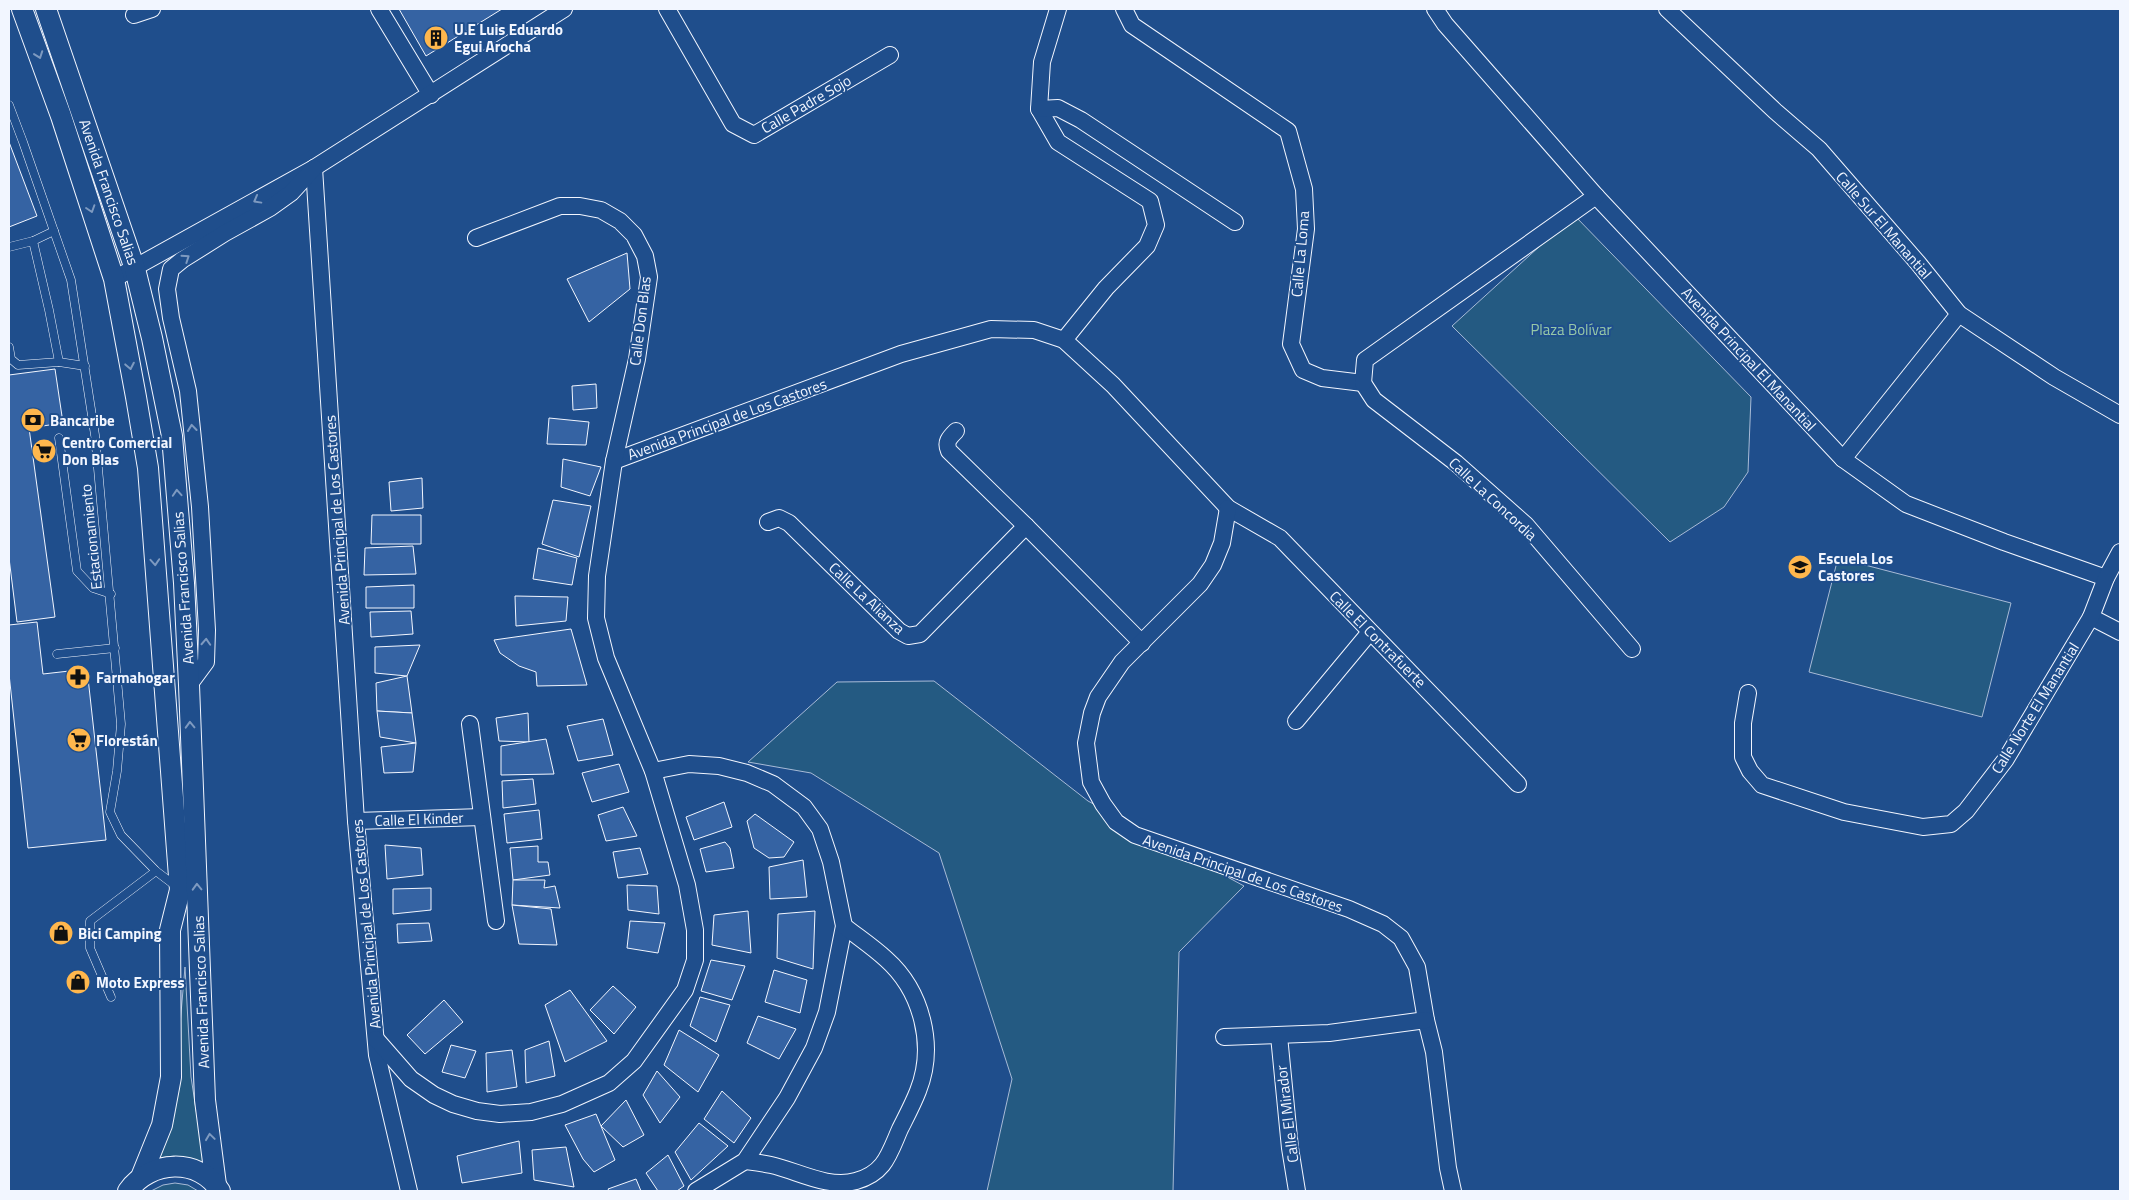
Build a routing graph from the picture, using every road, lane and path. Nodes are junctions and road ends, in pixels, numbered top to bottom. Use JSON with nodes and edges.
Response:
{"nodes":[{"id":1,"x":46,"y":9,"type":"edge"},
{"id":2,"x":152,"y":9,"type":"edge"},
{"id":3,"x":379,"y":9,"type":"edge"},
{"id":4,"x":564,"y":9,"type":"edge"},
{"id":5,"x":667,"y":9,"type":"edge"},
{"id":6,"x":1058,"y":9,"type":"edge"},
{"id":7,"x":1124,"y":9,"type":"edge"},
{"id":8,"x":1435,"y":9,"type":"edge"},
{"id":9,"x":1667,"y":9,"type":"edge"},
{"id":10,"x":18,"y":11,"type":"edge"},
{"id":11,"x":134,"y":15,"type":"dead end"},
{"id":12,"x":890,"y":55,"type":"dead end"},
{"id":13,"x":431,"y":95,"type":"junction"},
{"id":14,"x":9,"y":105,"type":"edge"},
{"id":15,"x":1039,"y":108,"type":"junction"},
{"id":16,"x":314,"y":168,"type":"junction"},
{"id":17,"x":1596,"y":196,"type":"junction"},
{"id":18,"x":1235,"y":222,"type":"dead end"},
{"id":19,"x":54,"y":231,"type":"junction"},
{"id":20,"x":476,"y":238,"type":"dead end"},
{"id":21,"x":33,"y":241,"type":"junction"},
{"id":22,"x":9,"y":247,"type":"edge"},
{"id":23,"x":135,"y":269,"type":"junction"},
{"id":24,"x":114,"y":279,"type":"junction"},
{"id":25,"x":1959,"y":314,"type":"junction"},
{"id":26,"x":1064,"y":340,"type":"junction"},
{"id":27,"x":9,"y":347,"type":"edge"},
{"id":28,"x":59,"y":362,"type":"junction"},
{"id":29,"x":84,"y":366,"type":"junction"},
{"id":30,"x":1363,"y":383,"type":"junction"},
{"id":31,"x":2120,"y":416,"type":"edge"},
{"id":32,"x":956,"y":432,"type":"dead end"},
{"id":33,"x":58,"y":438,"type":"dead end"},
{"id":34,"x":1843,"y":460,"type":"junction"},
{"id":35,"x":614,"y":461,"type":"junction"},
{"id":36,"x":1228,"y":508,"type":"junction"},
{"id":37,"x":768,"y":522,"type":"dead end"},
{"id":38,"x":1026,"y":526,"type":"junction"},
{"id":39,"x":2120,"y":552,"type":"edge"},
{"id":40,"x":2106,"y":578,"type":"junction"},
{"id":41,"x":111,"y":594,"type":"junction"},
{"id":42,"x":2091,"y":618,"type":"junction"},
{"id":43,"x":1370,"y":632,"type":"junction"},
{"id":44,"x":2120,"y":632,"type":"edge"},
{"id":45,"x":1142,"y":643,"type":"junction"},
{"id":46,"x":115,"y":648,"type":"junction"},
{"id":47,"x":1632,"y":649,"type":"dead end"},
{"id":48,"x":57,"y":654,"type":"dead end"},
{"id":49,"x":189,"y":685,"type":"junction"},
{"id":50,"x":1748,"y":693,"type":"dead end"},
{"id":51,"x":1296,"y":720,"type":"dead end"},
{"id":52,"x":470,"y":724,"type":"dead end"},
{"id":53,"x":653,"y":771,"type":"junction"},
{"id":54,"x":1518,"y":784,"type":"dead end"},
{"id":55,"x":482,"y":817,"type":"junction"},
{"id":56,"x":356,"y":820,"type":"junction"},
{"id":57,"x":156,"y":871,"type":"junction"},
{"id":58,"x":180,"y":890,"type":"junction"},
{"id":59,"x":496,"y":921,"type":"dead end"},
{"id":60,"x":844,"y":926,"type":"junction"},
{"id":61,"x":111,"y":998,"type":"dead end"},
{"id":62,"x":1426,"y":1020,"type":"junction"},
{"id":63,"x":1279,"y":1036,"type":"junction"},
{"id":64,"x":1224,"y":1037,"type":"dead end"},
{"id":65,"x":376,"y":1040,"type":"junction"},
{"id":66,"x":745,"y":1161,"type":"junction"},
{"id":67,"x":134,"y":1184,"type":"edge"},
{"id":68,"x":218,"y":1188,"type":"edge"},
{"id":69,"x":409,"y":1191,"type":"edge"},
{"id":70,"x":696,"y":1191,"type":"edge"},
{"id":71,"x":1297,"y":1191,"type":"edge"},
{"id":72,"x":1453,"y":1191,"type":"edge"}],
"edges":[{"from":1,"to":23,"type":"street","name":"Avenida Francisco Salias"},
{"from":2,"to":11,"type":"street"},
{"from":3,"to":13,"type":"street"},
{"from":4,"to":13,"type":"street"},
{"from":5,"to":12,"type":"street","name":"Calle Padre Sojo"},
{"from":6,"to":15,"type":"street"},
{"from":7,"to":30,"type":"street","name":"Calle La Loma"},
{"from":8,"to":17,"type":"street","name":"Avenida Principal El Manantial"},
{"from":9,"to":25,"type":"street","name":"Calle Sur El Manantial"},
{"from":10,"to":24,"type":"street","name":"Avenida Francisco Salias","one_way":true},
{"from":13,"to":16,"type":"street"},
{"from":14,"to":19,"type":"lane","name":"Estacionamiento"},
{"from":15,"to":18,"type":"street"},
{"from":15,"to":26,"type":"street"},
{"from":16,"to":23,"type":"street","one_way":true},
{"from":49,"to":16,"type":"street","one_way":true},
{"from":16,"to":56,"type":"street","name":"Avenida Principal de Los Castores"},
{"from":17,"to":30,"type":"street"},
{"from":17,"to":34,"type":"street","name":"Avenida Principal El Manantial"},
{"from":19,"to":21,"type":"lane"},
{"from":19,"to":29,"type":"lane","name":"Estacionamiento"},
{"from":20,"to":35,"type":"street","name":"Calle Don Blas"},
{"from":21,"to":22,"type":"lane"},
{"from":21,"to":28,"type":"lane"},
{"from":23,"to":24,"type":"street"},
{"from":49,"to":23,"type":"street","name":"Avenida Francisco Salias","one_way":true},
{"from":24,"to":58,"type":"street","name":"Avenida Francisco Salias","one_way":true},
{"from":25,"to":31,"type":"street","name":"Calle Sur El Manantial"},
{"from":25,"to":34,"type":"street"},
{"from":26,"to":35,"type":"street","name":"Avenida Principal de Los Castores"},
{"from":26,"to":36,"type":"street","name":"Avenida Principal de Los Castores"},
{"from":27,"to":28,"type":"lane"},
{"from":28,"to":29,"type":"lane"},
{"from":29,"to":41,"type":"lane","name":"Estacionamiento"},
{"from":30,"to":47,"type":"street","name":"Calle La Concordia"},
{"from":32,"to":38,"type":"street"},
{"from":33,"to":41,"type":"lane"},
{"from":34,"to":40,"type":"street","name":"Avenida Principal El Manantial"},
{"from":35,"to":53,"type":"street","name":"Avenida Principal de Los Castores"},
{"from":36,"to":43,"type":"street","name":"Calle El Contrafuerte"},
{"from":36,"to":45,"type":"street","name":"Avenida Principal de Los Castores"},
{"from":37,"to":38,"type":"street","name":"Calle La Alianza"},
{"from":38,"to":45,"type":"street"},
{"from":39,"to":40,"type":"street"},
{"from":40,"to":42,"type":"street"},
{"from":41,"to":46,"type":"lane","name":"Estacionamiento"},
{"from":42,"to":44,"type":"street"},
{"from":42,"to":50,"type":"street","name":"Calle Norte El Manantial"},
{"from":43,"to":51,"type":"street"},
{"from":43,"to":54,"type":"street","name":"Calle El Contrafuerte"},
{"from":45,"to":62,"type":"street","name":"Avenida Principal de Los Castores"},
{"from":46,"to":48,"type":"lane"},
{"from":46,"to":57,"type":"lane","name":"Estacionamiento"},
{"from":68,"to":49,"type":"street","name":"Avenida Francisco Salias","one_way":true},
{"from":52,"to":55,"type":"street","name":"Calle El Kinder"},
{"from":53,"to":60,"type":"street"},
{"from":53,"to":65,"type":"street","name":"Avenida Principal de Los Castores"},
{"from":55,"to":56,"type":"street","name":"Calle El Kinder"},
{"from":55,"to":59,"type":"street","name":"Calle El Kinder"},
{"from":56,"to":65,"type":"street","name":"Avenida Principal de Los Castores"},
{"from":57,"to":58,"type":"lane","name":"Estacionamiento"},
{"from":57,"to":61,"type":"lane"},
{"from":58,"to":67,"type":"street","name":"Avenida Francisco Salias"},
{"from":60,"to":66,"type":"street"},
{"from":60,"to":66,"type":"street"},
{"from":62,"to":63,"type":"street"},
{"from":62,"to":72,"type":"street","name":"Avenida Principal de Los Castores"},
{"from":63,"to":64,"type":"street"},
{"from":63,"to":71,"type":"street","name":"Calle El Mirador"},
{"from":65,"to":69,"type":"street"},
{"from":66,"to":70,"type":"street"},
{"from":67,"to":68,"type":"street"}]}
